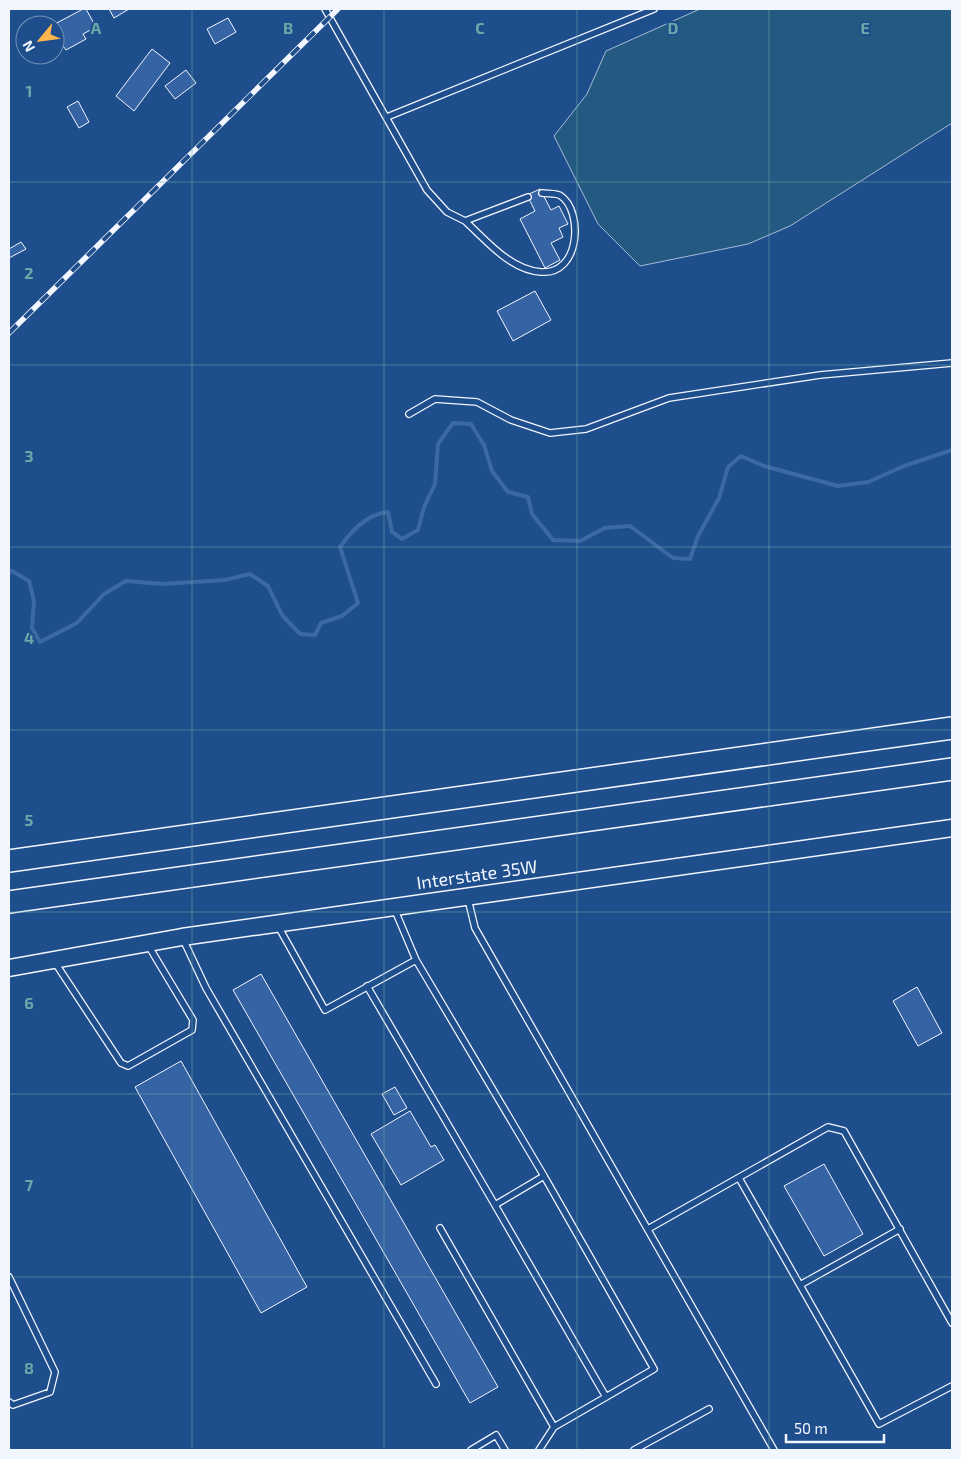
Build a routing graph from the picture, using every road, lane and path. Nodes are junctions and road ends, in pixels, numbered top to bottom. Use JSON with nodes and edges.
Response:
{"nodes":[{"id":1,"x":325,"y":9,"type":"edge"},
{"id":2,"x":654,"y":9,"type":"edge"},
{"id":3,"x":387,"y":117,"type":"junction"},
{"id":4,"x":542,"y":193,"type":"dead end"},
{"id":5,"x":528,"y":197,"type":"dead end"},
{"id":6,"x":465,"y":221,"type":"junction"},
{"id":7,"x":952,"y":363,"type":"edge"},
{"id":8,"x":409,"y":414,"type":"dead end"},
{"id":9,"x":952,"y":728,"type":"edge"},
{"id":10,"x":952,"y":769,"type":"edge"},
{"id":11,"x":952,"y":828,"type":"edge"},
{"id":12,"x":9,"y":860,"type":"edge"},
{"id":13,"x":467,"y":897,"type":"junction"},
{"id":14,"x":9,"y":902,"type":"edge"},
{"id":15,"x":394,"y":907,"type":"junction"},
{"id":16,"x":277,"y":923,"type":"junction"},
{"id":17,"x":182,"y":937,"type":"junction"},
{"id":18,"x":147,"y":942,"type":"junction"},
{"id":19,"x":53,"y":959,"type":"junction"},
{"id":20,"x":416,"y":960,"type":"junction"},
{"id":21,"x":9,"y":968,"type":"edge"},
{"id":22,"x":367,"y":986,"type":"junction"},
{"id":23,"x":544,"y":1176,"type":"junction"},
{"id":24,"x":739,"y":1178,"type":"junction"},
{"id":25,"x":496,"y":1205,"type":"junction"},
{"id":26,"x":440,"y":1228,"type":"dead end"},
{"id":27,"x":648,"y":1228,"type":"junction"},
{"id":28,"x":900,"y":1229,"type":"junction"},
{"id":29,"x":9,"y":1276,"type":"edge"},
{"id":30,"x":800,"y":1285,"type":"junction"},
{"id":31,"x":952,"y":1323,"type":"edge"},
{"id":32,"x":436,"y":1384,"type":"dead end"},
{"id":33,"x":952,"y":1386,"type":"edge"},
{"id":34,"x":606,"y":1397,"type":"junction"},
{"id":35,"x":9,"y":1402,"type":"edge"},
{"id":36,"x":709,"y":1408,"type":"dead end"},
{"id":37,"x":554,"y":1427,"type":"junction"},
{"id":38,"x":471,"y":1450,"type":"edge"},
{"id":39,"x":505,"y":1450,"type":"edge"},
{"id":40,"x":539,"y":1450,"type":"edge"},
{"id":41,"x":634,"y":1450,"type":"edge"},
{"id":42,"x":774,"y":1450,"type":"edge"}],
"edges":[{"from":1,"to":3,"type":"lane"},
{"from":2,"to":3,"type":"lane"},
{"from":3,"to":6,"type":"lane"},
{"from":4,"to":6,"type":"lane"},
{"from":5,"to":6,"type":"lane"},
{"from":7,"to":8,"type":"lane"},
{"from":9,"to":12,"type":"highway"},
{"from":10,"to":14,"type":"highway"},
{"from":11,"to":13,"type":"street","name":"Interstate 35W"},
{"from":13,"to":15,"type":"street","name":"Interstate 35W"},
{"from":13,"to":27,"type":"lane"},
{"from":15,"to":16,"type":"street","name":"Interstate 35W"},
{"from":15,"to":20,"type":"lane"},
{"from":16,"to":17,"type":"street","name":"Interstate 35W"},
{"from":16,"to":22,"type":"lane"},
{"from":17,"to":18,"type":"street","name":"Interstate 35W"},
{"from":17,"to":32,"type":"lane"},
{"from":18,"to":19,"type":"street","name":"Interstate 35W"},
{"from":18,"to":19,"type":"lane"},
{"from":19,"to":21,"type":"street","name":"Interstate 35W"},
{"from":20,"to":22,"type":"lane"},
{"from":20,"to":23,"type":"lane"},
{"from":22,"to":25,"type":"lane"},
{"from":23,"to":25,"type":"lane"},
{"from":23,"to":34,"type":"lane"},
{"from":24,"to":27,"type":"lane"},
{"from":24,"to":28,"type":"lane"},
{"from":24,"to":30,"type":"lane"},
{"from":25,"to":34,"type":"lane"},
{"from":26,"to":37,"type":"lane"},
{"from":27,"to":42,"type":"lane"},
{"from":28,"to":30,"type":"lane"},
{"from":28,"to":31,"type":"lane"},
{"from":29,"to":35,"type":"lane"},
{"from":30,"to":33,"type":"lane"},
{"from":34,"to":37,"type":"lane"},
{"from":36,"to":41,"type":"lane"},
{"from":37,"to":40,"type":"lane"},
{"from":38,"to":39,"type":"lane"}]}
